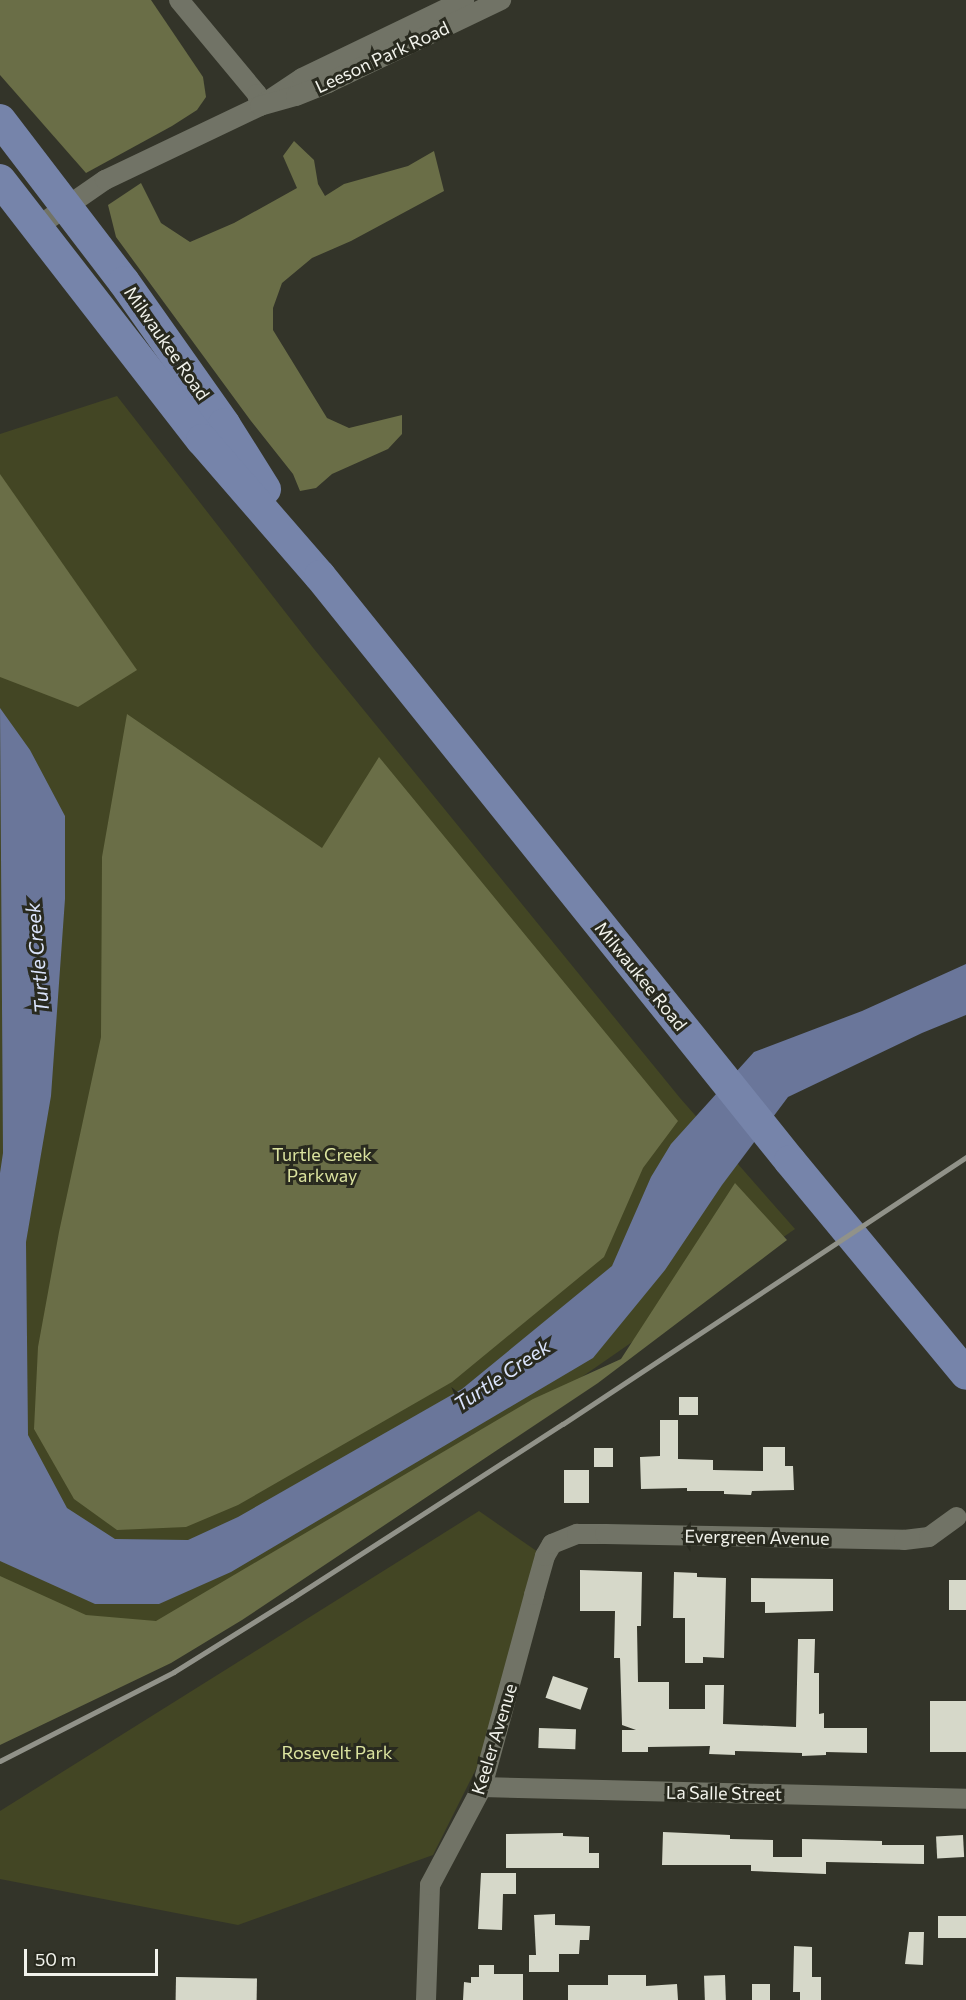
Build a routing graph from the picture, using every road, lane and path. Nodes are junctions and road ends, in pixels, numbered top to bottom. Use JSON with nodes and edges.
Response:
{"nodes":[{"id":1,"x":179,"y":0,"type":"edge"},
{"id":2,"x":464,"y":0,"type":"edge"},
{"id":3,"x":501,"y":0,"type":"edge"},
{"id":4,"x":260,"y":106,"type":"junction"},
{"id":5,"x":0,"y":120,"type":"edge"},
{"id":6,"x":0,"y":180,"type":"edge"},
{"id":7,"x":67,"y":205,"type":"junction"},
{"id":8,"x":37,"y":227,"type":"junction"},
{"id":9,"x":320,"y":576,"type":"junction"},
{"id":10,"x":966,"y":1374,"type":"edge"},
{"id":11,"x":957,"y":1517,"type":"dead end"},
{"id":12,"x":552,"y":1544,"type":"joint"},
{"id":13,"x":482,"y":1787,"type":"junction"},
{"id":14,"x":966,"y":1799,"type":"edge"},
{"id":15,"x":426,"y":2000,"type":"edge"}],
"edges":[{"from":1,"to":4,"type":"street"},
{"from":2,"to":4,"type":"street","name":"Leeson Park Road"},
{"from":3,"to":4,"type":"street","name":"Leeson Park Road"},
{"from":4,"to":7,"type":"street","name":"Leeson Park Road"},
{"from":5,"to":7,"type":"main road","name":"Milwaukee Road"},
{"from":6,"to":8,"type":"main road","name":"Milwaukee Road"},
{"from":7,"to":8,"type":"street","name":"Leeson Park Road"},
{"from":7,"to":9,"type":"main road","name":"Milwaukee Road"},
{"from":8,"to":9,"type":"main road","name":"Milwaukee Road"},
{"from":9,"to":10,"type":"main road","name":"Milwaukee Road"},
{"from":11,"to":12,"type":"street","name":"Evergreen Avenue"},
{"from":12,"to":13,"type":"street","name":"Keeler Avenue"},
{"from":13,"to":14,"type":"street","name":"La Salle Street"},
{"from":13,"to":15,"type":"street","name":"Keeler Avenue"}]}
